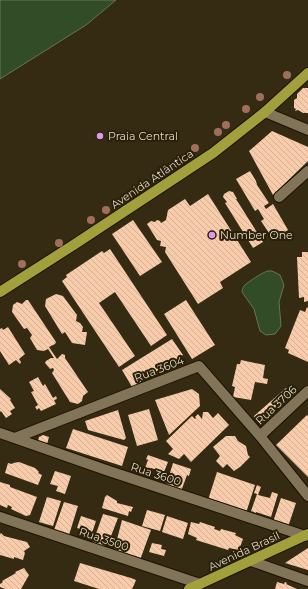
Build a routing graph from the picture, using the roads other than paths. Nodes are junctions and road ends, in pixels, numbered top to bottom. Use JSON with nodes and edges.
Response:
{"nodes":[{"id":1,"x":308,"y":74,"type":"edge"},
{"id":2,"x":265,"y":112,"type":"junction"},
{"id":3,"x":308,"y":130,"type":"edge"},
{"id":4,"x":308,"y":171,"type":"edge"},
{"id":5,"x":279,"y":197,"type":"dead end"},
{"id":6,"x":0,"y":292,"type":"edge"},
{"id":7,"x":308,"y":391,"type":"edge"},
{"id":8,"x":0,"y":433,"type":"edge"},
{"id":9,"x":260,"y":436,"type":"junction"},
{"id":10,"x":15,"y":438,"type":"junction"},
{"id":11,"x":308,"y":496,"type":"edge"},
{"id":12,"x":0,"y":517,"type":"edge"},
{"id":13,"x":306,"y":535,"type":"edge"},
{"id":14,"x":251,"y":561,"type":"junction"},
{"id":15,"x":308,"y":581,"type":"edge"},
{"id":16,"x":200,"y":584,"type":"junction"},
{"id":17,"x":189,"y":589,"type":"edge"}],
"edges":[{"from":1,"to":2,"type":"main road","name":"Avenida Atlântica"},
{"from":2,"to":3,"type":"street"},
{"from":2,"to":6,"type":"main road","name":"Avenida Atlântica"},
{"from":4,"to":5,"type":"street"},
{"from":7,"to":9,"type":"street","name":"Rua 3706"},
{"from":8,"to":10,"type":"street","name":"Rua 3600"},
{"from":9,"to":10,"type":"street","name":"Rua 3604"},
{"from":9,"to":11,"type":"street","name":"Rua 3604"},
{"from":10,"to":13,"type":"street","name":"Rua 3600"},
{"from":12,"to":16,"type":"street","name":"Rua 3500"},
{"from":13,"to":14,"type":"main road","name":"Avenida Brasil"},
{"from":14,"to":15,"type":"street"},
{"from":14,"to":16,"type":"main road","name":"Avenida Brasil"},
{"from":16,"to":17,"type":"main road","name":"Avenida Brasil"}]}
